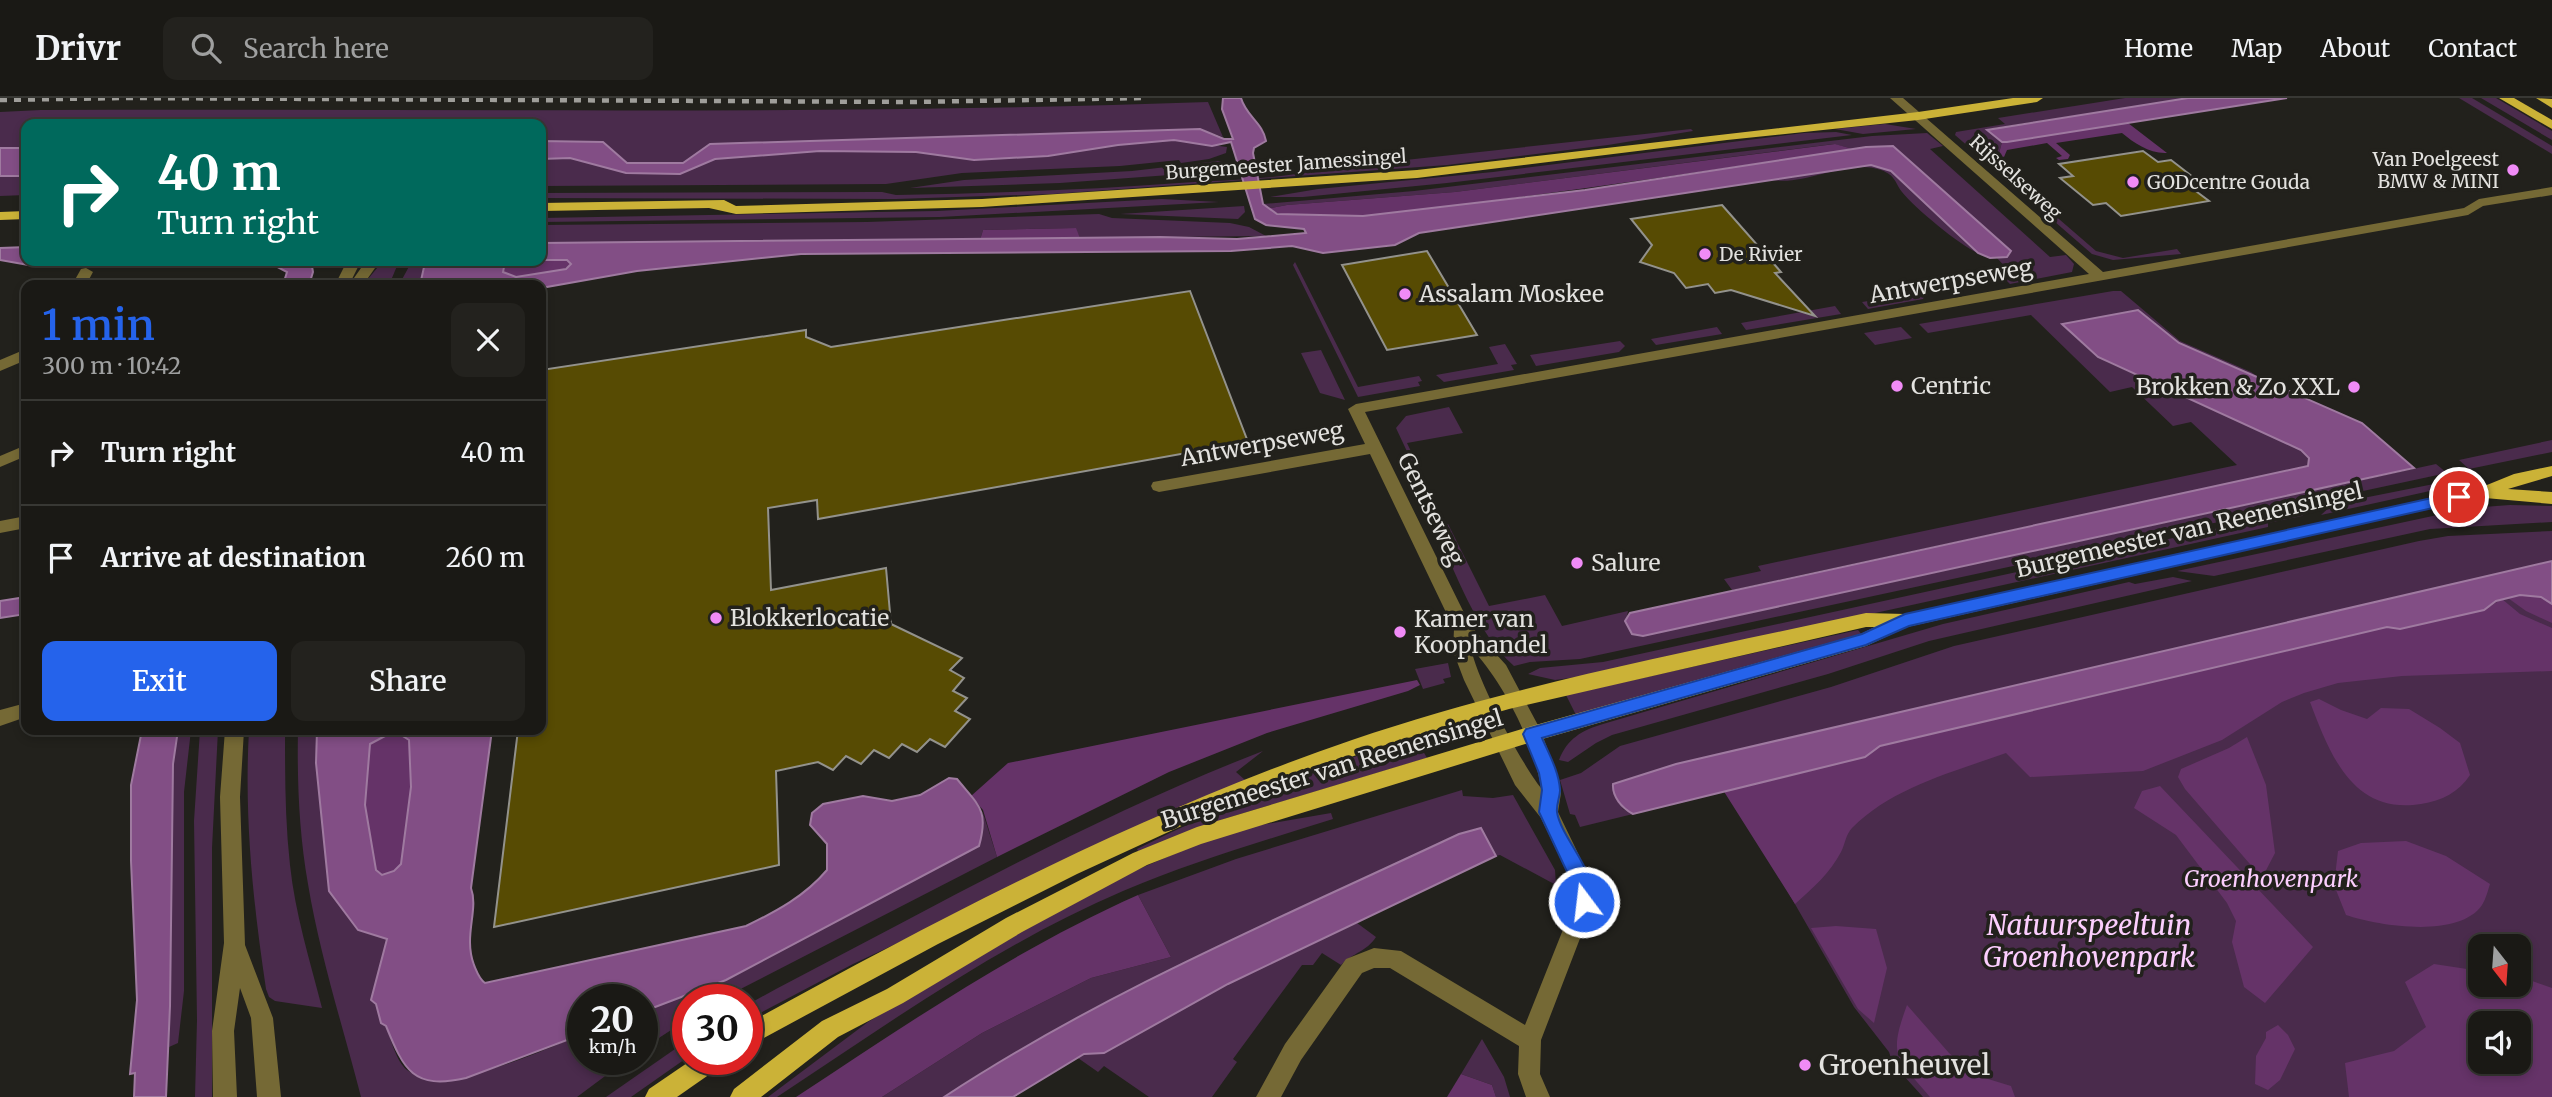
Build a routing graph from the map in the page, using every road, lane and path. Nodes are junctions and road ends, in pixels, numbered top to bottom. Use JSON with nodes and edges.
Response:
{"nodes":[{"id":1,"x":1959,"y":98,"type":"edge"},
{"id":2,"x":2038,"y":98,"type":"edge"},
{"id":3,"x":2505,"y":98,"type":"edge"},
{"id":4,"x":2542,"y":98,"type":"edge"},
{"id":5,"x":1900,"y":102,"type":"edge"},
{"id":6,"x":2552,"y":104,"type":"edge"},
{"id":7,"x":1918,"y":116,"type":"junction"},
{"id":8,"x":2552,"y":125,"type":"edge"},
{"id":9,"x":1727,"y":136,"type":"junction"},
{"id":10,"x":2552,"y":191,"type":"edge"},
{"id":11,"x":546,"y":207,"type":"edge"},
{"id":12,"x":21,"y":215,"type":"edge"},
{"id":13,"x":0,"y":216,"type":"edge"},
{"id":14,"x":2101,"y":277,"type":"junction"},
{"id":15,"x":21,"y":356,"type":"edge"},
{"id":16,"x":0,"y":366,"type":"edge"},
{"id":17,"x":1356,"y":409,"type":"joint"},
{"id":18,"x":1374,"y":447,"type":"junction"},
{"id":19,"x":21,"y":452,"type":"edge"},
{"id":20,"x":0,"y":462,"type":"edge"},
{"id":21,"x":2552,"y":471,"type":"edge"},
{"id":22,"x":1159,"y":486,"type":"dead end"},
{"id":23,"x":2485,"y":492,"type":"junction"},
{"id":24,"x":2552,"y":498,"type":"edge"},
{"id":25,"x":21,"y":523,"type":"edge"},
{"id":26,"x":0,"y":527,"type":"edge"},
{"id":27,"x":1905,"y":621,"type":"junction"},
{"id":28,"x":1463,"y":629,"type":"junction"},
{"id":29,"x":1514,"y":699,"type":"junction"},
{"id":30,"x":1486,"y":706,"type":"junction"},
{"id":31,"x":21,"y":712,"type":"edge"},
{"id":32,"x":0,"y":719,"type":"edge"},
{"id":33,"x":1532,"y":734,"type":"junction"},
{"id":34,"x":234,"y":735,"type":"edge"},
{"id":35,"x":1504,"y":743,"type":"junction"},
{"id":36,"x":1548,"y":812,"type":"junction"},
{"id":37,"x":234,"y":943,"type":"junction"},
{"id":38,"x":763,"y":1027,"type":"edge"},
{"id":39,"x":1530,"y":1040,"type":"junction"},
{"id":40,"x":689,"y":1075,"type":"edge"},
{"id":41,"x":225,"y":1097,"type":"edge"},
{"id":42,"x":269,"y":1097,"type":"edge"},
{"id":43,"x":657,"y":1097,"type":"edge"},
{"id":44,"x":742,"y":1097,"type":"edge"},
{"id":45,"x":1268,"y":1097,"type":"edge"},
{"id":46,"x":1538,"y":1097,"type":"edge"}],
"edges":[{"from":1,"to":5,"type":"main road","name":"Burgemeester Jamessingel"},
{"from":2,"to":7,"type":"main road","name":"Burgemeester Jamessingel"},
{"from":3,"to":8,"type":"main road"},
{"from":4,"to":6,"type":"main road"},
{"from":5,"to":7,"type":"street","name":"Rijsselseweg"},
{"from":5,"to":9,"type":"main road","name":"Burgemeester Jamessingel"},
{"from":7,"to":9,"type":"main road","name":"Burgemeester Jamessingel"},
{"from":7,"to":14,"type":"street","name":"Rijsselseweg"},
{"from":9,"to":11,"type":"main road","name":"Burgemeester Jamessingel"},
{"from":10,"to":14,"type":"street","name":"Antwerpseweg"},
{"from":12,"to":13,"type":"main road"},
{"from":14,"to":17,"type":"street","name":"Antwerpseweg"},
{"from":15,"to":16,"type":"street"},
{"from":17,"to":18,"type":"street","name":"Gentseweg"},
{"from":18,"to":22,"type":"street","name":"Antwerpseweg"},
{"from":18,"to":28,"type":"street","name":"Gentseweg"},
{"from":19,"to":20,"type":"street"},
{"from":21,"to":23,"type":"main road","name":"Burgemeester van Reenensingel"},
{"from":23,"to":24,"type":"main road","name":"Burgemeester van Reenensingel"},
{"from":23,"to":27,"type":"main road","name":"Burgemeester van Reenensingel"},
{"from":25,"to":26,"type":"street"},
{"from":27,"to":29,"type":"main road","name":"Burgemeester van Reenensingel"},
{"from":27,"to":33,"type":"main road","name":"Burgemeester van Reenensingel"},
{"from":28,"to":29,"type":"street","name":"Gentseweg"},
{"from":28,"to":30,"type":"street","name":"Gentseweg"},
{"from":29,"to":30,"type":"main road","name":"Burgemeester van Reenensingel"},
{"from":29,"to":33,"type":"street","name":"Gentseweg"},
{"from":30,"to":35,"type":"street","name":"Gentseweg"},
{"from":30,"to":38,"type":"main road","name":"Burgemeester van Reenensingel"},
{"from":31,"to":32,"type":"street"},
{"from":33,"to":35,"type":"main road","name":"Burgemeester van Reenensingel"},
{"from":33,"to":36,"type":"street","name":"Gentseweg"},
{"from":34,"to":37,"type":"street"},
{"from":35,"to":36,"type":"street","name":"Gentseweg"},
{"from":35,"to":44,"type":"main road","name":"Burgemeester van Reenensingel"},
{"from":36,"to":39,"type":"street"},
{"from":37,"to":41,"type":"street"},
{"from":37,"to":42,"type":"street"},
{"from":39,"to":45,"type":"street"},
{"from":39,"to":46,"type":"street"},
{"from":40,"to":43,"type":"main road"}]}
